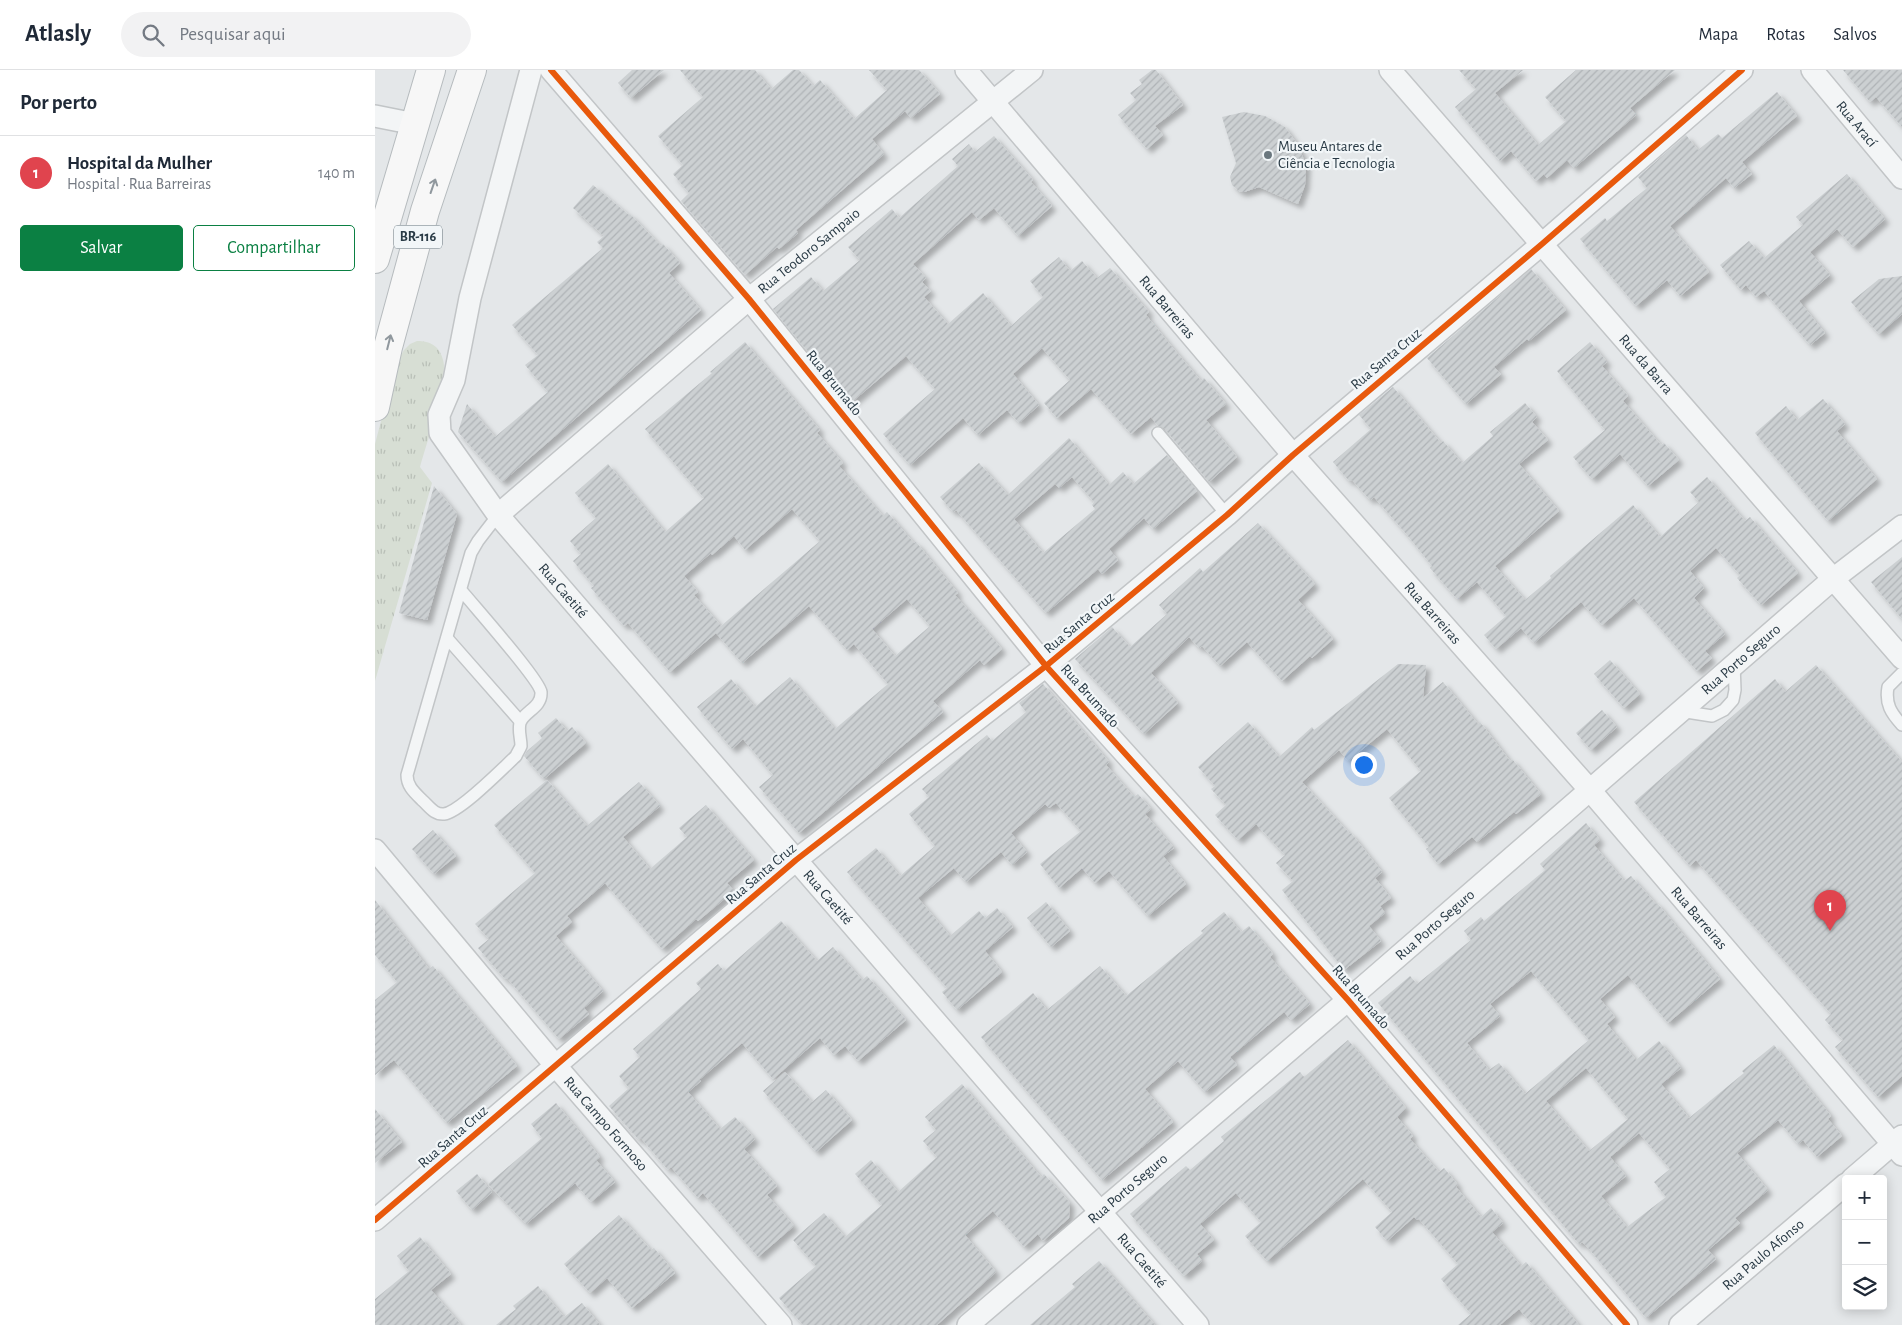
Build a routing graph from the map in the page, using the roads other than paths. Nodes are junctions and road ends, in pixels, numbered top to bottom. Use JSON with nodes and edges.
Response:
{"nodes":[{"id":1,"x":431,"y":70,"type":"edge"},
{"id":2,"x":472,"y":70,"type":"edge"},
{"id":3,"x":531,"y":70,"type":"edge"},
{"id":4,"x":551,"y":70,"type":"edge"},
{"id":5,"x":966,"y":70,"type":"edge"},
{"id":6,"x":1032,"y":70,"type":"edge"},
{"id":7,"x":1390,"y":70,"type":"edge"},
{"id":8,"x":1742,"y":70,"type":"edge"},
{"id":9,"x":1813,"y":70,"type":"edge"},
{"id":10,"x":994,"y":102,"type":"junction"},
{"id":11,"x":375,"y":116,"type":"edge"},
{"id":12,"x":415,"y":124,"type":"junction"},
{"id":13,"x":1902,"y":178,"type":"edge"},
{"id":14,"x":1541,"y":244,"type":"junction"},
{"id":15,"x":375,"y":260,"type":"edge"},
{"id":16,"x":749,"y":299,"type":"junction"},
{"id":17,"x":375,"y":407,"type":"edge"},
{"id":18,"x":1158,"y":433,"type":"dead end"},
{"id":19,"x":1293,"y":455,"type":"junction"},
{"id":20,"x":498,"y":515,"type":"junction"},
{"id":21,"x":1227,"y":515,"type":"junction"},
{"id":22,"x":1902,"y":526,"type":"edge"},
{"id":23,"x":1833,"y":579,"type":"junction"},
{"id":24,"x":461,"y":590,"type":"junction"},
{"id":25,"x":447,"y":638,"type":"junction"},
{"id":26,"x":1902,"y":658,"type":"edge"},
{"id":27,"x":1734,"y":664,"type":"junction"},
{"id":28,"x":1046,"y":666,"type":"junction"},
{"id":29,"x":1902,"y":673,"type":"edge"},
{"id":30,"x":1680,"y":711,"type":"junction"},
{"id":31,"x":520,"y":722,"type":"junction"},
{"id":32,"x":1902,"y":726,"type":"edge"},
{"id":33,"x":1589,"y":789,"type":"junction"},
{"id":34,"x":375,"y":850,"type":"edge"},
{"id":35,"x":795,"y":860,"type":"junction"},
{"id":36,"x":1348,"y":1000,"type":"junction"},
{"id":37,"x":555,"y":1066,"type":"junction"},
{"id":38,"x":1899,"y":1145,"type":"edge"},
{"id":39,"x":1858,"y":1175,"type":"edge"},
{"id":40,"x":1842,"y":1187,"type":"edge"},
{"id":41,"x":1099,"y":1212,"type":"junction"},
{"id":42,"x":375,"y":1220,"type":"edge"},
{"id":43,"x":781,"y":1325,"type":"edge"},
{"id":44,"x":969,"y":1325,"type":"edge"},
{"id":45,"x":1198,"y":1325,"type":"edge"},
{"id":46,"x":1627,"y":1325,"type":"edge"},
{"id":47,"x":1680,"y":1325,"type":"edge"}],
"edges":[{"from":1,"to":12,"type":"highway"},
{"from":17,"to":2,"type":"highway","number":"BR-116","one_way":true},
{"from":3,"to":20,"type":"street","name":"Rua Caetité"},
{"from":4,"to":16,"type":"street","name":"Rua Brumado"},
{"from":5,"to":10,"type":"street","name":"Rua Barreiras"},
{"from":6,"to":10,"type":"street","name":"Rua Teodoro Sampaio"},
{"from":7,"to":14,"type":"street","name":"Rua da Barra"},
{"from":8,"to":14,"type":"street","name":"Rua Santa Cruz"},
{"from":9,"to":13,"type":"street","name":"Rua Arací"},
{"from":10,"to":16,"type":"street","name":"Rua Teodoro Sampaio"},
{"from":10,"to":19,"type":"street","name":"Rua Barreiras"},
{"from":11,"to":12,"type":"street"},
{"from":12,"to":15,"type":"highway"},
{"from":14,"to":19,"type":"street","name":"Rua Santa Cruz"},
{"from":14,"to":23,"type":"street","name":"Rua da Barra"},
{"from":16,"to":20,"type":"street","name":"Rua Teodoro Sampaio"},
{"from":16,"to":28,"type":"street","name":"Rua Brumado"},
{"from":18,"to":21,"type":"lane"},
{"from":19,"to":21,"type":"street","name":"Rua Santa Cruz"},
{"from":19,"to":33,"type":"street","name":"Rua Barreiras"},
{"from":20,"to":24,"type":"lane"},
{"from":20,"to":35,"type":"street","name":"Rua Caetité"},
{"from":21,"to":28,"type":"street","name":"Rua Santa Cruz"},
{"from":22,"to":23,"type":"street","name":"Rua Porto Seguro"},
{"from":23,"to":26,"type":"street","name":"Rua da Barra"},
{"from":23,"to":27,"type":"street","name":"Rua Porto Seguro"},
{"from":24,"to":25,"type":"lane"},
{"from":24,"to":31,"type":"lane"},
{"from":25,"to":31,"type":"lane"},
{"from":25,"to":31,"type":"lane"},
{"from":27,"to":30,"type":"street","name":"Rua Porto Seguro"},
{"from":27,"to":30,"type":"lane"},
{"from":28,"to":35,"type":"street","name":"Rua Santa Cruz"},
{"from":28,"to":36,"type":"street","name":"Rua Brumado"},
{"from":29,"to":32,"type":"lane"},
{"from":30,"to":33,"type":"street","name":"Rua Porto Seguro"},
{"from":33,"to":36,"type":"street","name":"Rua Porto Seguro"},
{"from":33,"to":38,"type":"street","name":"Rua Barreiras"},
{"from":34,"to":37,"type":"street","name":"Rua Campo Formoso"},
{"from":35,"to":37,"type":"street","name":"Rua Santa Cruz"},
{"from":35,"to":41,"type":"street","name":"Rua Caetité"},
{"from":36,"to":41,"type":"street","name":"Rua Porto Seguro"},
{"from":36,"to":46,"type":"street","name":"Rua Brumado"},
{"from":37,"to":42,"type":"street","name":"Rua Santa Cruz"},
{"from":37,"to":43,"type":"street","name":"Rua Campo Formoso"},
{"from":38,"to":39,"type":"street"},
{"from":40,"to":47,"type":"street","name":"Rua Paulo Afonso"},
{"from":41,"to":44,"type":"street","name":"Rua Porto Seguro"},
{"from":41,"to":45,"type":"street","name":"Rua Caetité"}]}
